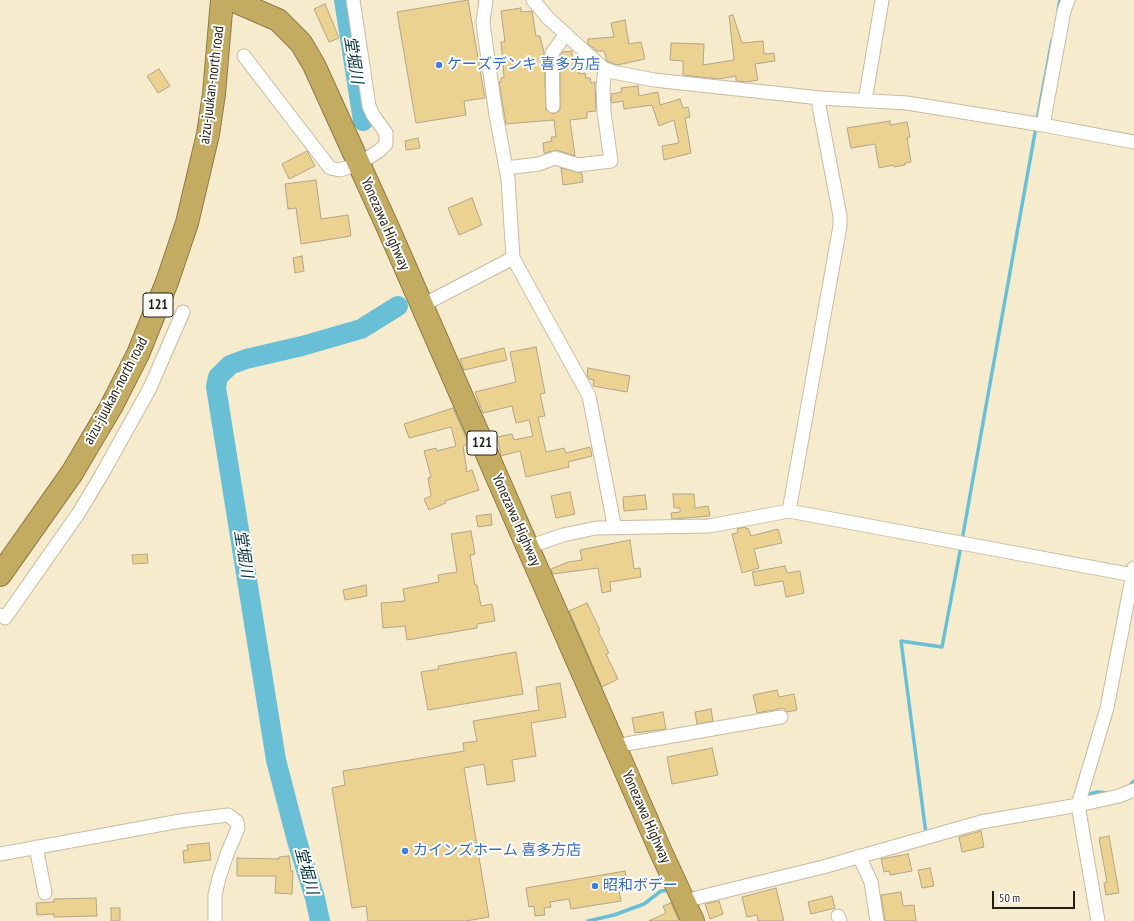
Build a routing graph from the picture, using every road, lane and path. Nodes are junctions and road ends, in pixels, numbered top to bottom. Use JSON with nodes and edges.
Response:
{"nodes":[{"id":1,"x":208,"y":0,"type":"edge"},
{"id":2,"x":222,"y":0,"type":"edge"},
{"id":3,"x":232,"y":0,"type":"edge"},
{"id":4,"x":352,"y":0,"type":"edge"},
{"id":5,"x":486,"y":0,"type":"edge"},
{"id":6,"x":533,"y":0,"type":"edge"},
{"id":7,"x":882,"y":0,"type":"edge"},
{"id":8,"x":1068,"y":0,"type":"edge"},
{"id":9,"x":566,"y":34,"type":"junction"},
{"id":10,"x":244,"y":56,"type":"dead end"},
{"id":11,"x":605,"y":69,"type":"junction"},
{"id":12,"x":820,"y":98,"type":"junction"},
{"id":13,"x":865,"y":101,"type":"junction"},
{"id":14,"x":553,"y":106,"type":"dead end"},
{"id":15,"x":1044,"y":125,"type":"junction"},
{"id":16,"x":1134,"y":142,"type":"edge"},
{"id":17,"x":358,"y":164,"type":"junction"},
{"id":18,"x":506,"y":168,"type":"junction"},
{"id":19,"x":513,"y":258,"type":"junction"},
{"id":20,"x":421,"y":306,"type":"junction"},
{"id":21,"x":183,"y":312,"type":"dead end"},
{"id":22,"x":789,"y":511,"type":"junction"},
{"id":23,"x":614,"y":524,"type":"dead end"},
{"id":24,"x":528,"y":547,"type":"junction"},
{"id":25,"x":0,"y":552,"type":"edge"},
{"id":26,"x":1133,"y":572,"type":"edge"},
{"id":27,"x":0,"y":575,"type":"edge"},
{"id":28,"x":0,"y":615,"type":"edge"},
{"id":29,"x":781,"y":717,"type":"dead end"},
{"id":30,"x":615,"y":746,"type":"junction"},
{"id":31,"x":1134,"y":790,"type":"edge"},
{"id":32,"x":1078,"y":806,"type":"junction"},
{"id":33,"x":36,"y":847,"type":"junction"},
{"id":34,"x":0,"y":854,"type":"edge"},
{"id":35,"x":859,"y":856,"type":"junction"},
{"id":36,"x":46,"y":893,"type":"dead end"},
{"id":37,"x":684,"y":901,"type":"junction"},
{"id":38,"x":215,"y":921,"type":"edge"},
{"id":39,"x":693,"y":921,"type":"edge"},
{"id":40,"x":877,"y":921,"type":"edge"},
{"id":41,"x":1098,"y":921,"type":"edge"}],
"edges":[{"from":1,"to":25,"type":"highway","name":"aizu-juukan-north road","number":"121"},
{"from":2,"to":27,"type":"highway","name":"aizu-juukan-north road","number":"121"},
{"from":3,"to":17,"type":"highway","name":"Yonezawa Highway","number":"121"},
{"from":4,"to":17,"type":"street"},
{"from":5,"to":18,"type":"street"},
{"from":6,"to":9,"type":"street"},
{"from":7,"to":13,"type":"street"},
{"from":8,"to":15,"type":"street"},
{"from":9,"to":11,"type":"street"},
{"from":9,"to":14,"type":"street"},
{"from":10,"to":17,"type":"street"},
{"from":11,"to":12,"type":"street"},
{"from":11,"to":18,"type":"street"},
{"from":12,"to":13,"type":"street"},
{"from":12,"to":22,"type":"street"},
{"from":13,"to":15,"type":"street"},
{"from":15,"to":16,"type":"street"},
{"from":17,"to":20,"type":"highway","name":"Yonezawa Highway","number":"121"},
{"from":18,"to":19,"type":"street"},
{"from":19,"to":20,"type":"street"},
{"from":19,"to":23,"type":"street"},
{"from":20,"to":24,"type":"highway","name":"Yonezawa Highway","number":"121"},
{"from":21,"to":28,"type":"street"},
{"from":22,"to":24,"type":"street"},
{"from":22,"to":26,"type":"street"},
{"from":24,"to":30,"type":"highway","name":"Yonezawa Highway","number":"121"},
{"from":26,"to":32,"type":"street"},
{"from":29,"to":30,"type":"street"},
{"from":30,"to":37,"type":"highway","name":"Yonezawa Highway","number":"121"},
{"from":31,"to":32,"type":"street"},
{"from":32,"to":35,"type":"street"},
{"from":32,"to":41,"type":"street"},
{"from":33,"to":34,"type":"street"},
{"from":33,"to":36,"type":"street"},
{"from":33,"to":38,"type":"street"},
{"from":35,"to":37,"type":"street"},
{"from":35,"to":40,"type":"street"},
{"from":37,"to":39,"type":"highway","name":"Yonezawa Highway","number":"121"}]}
